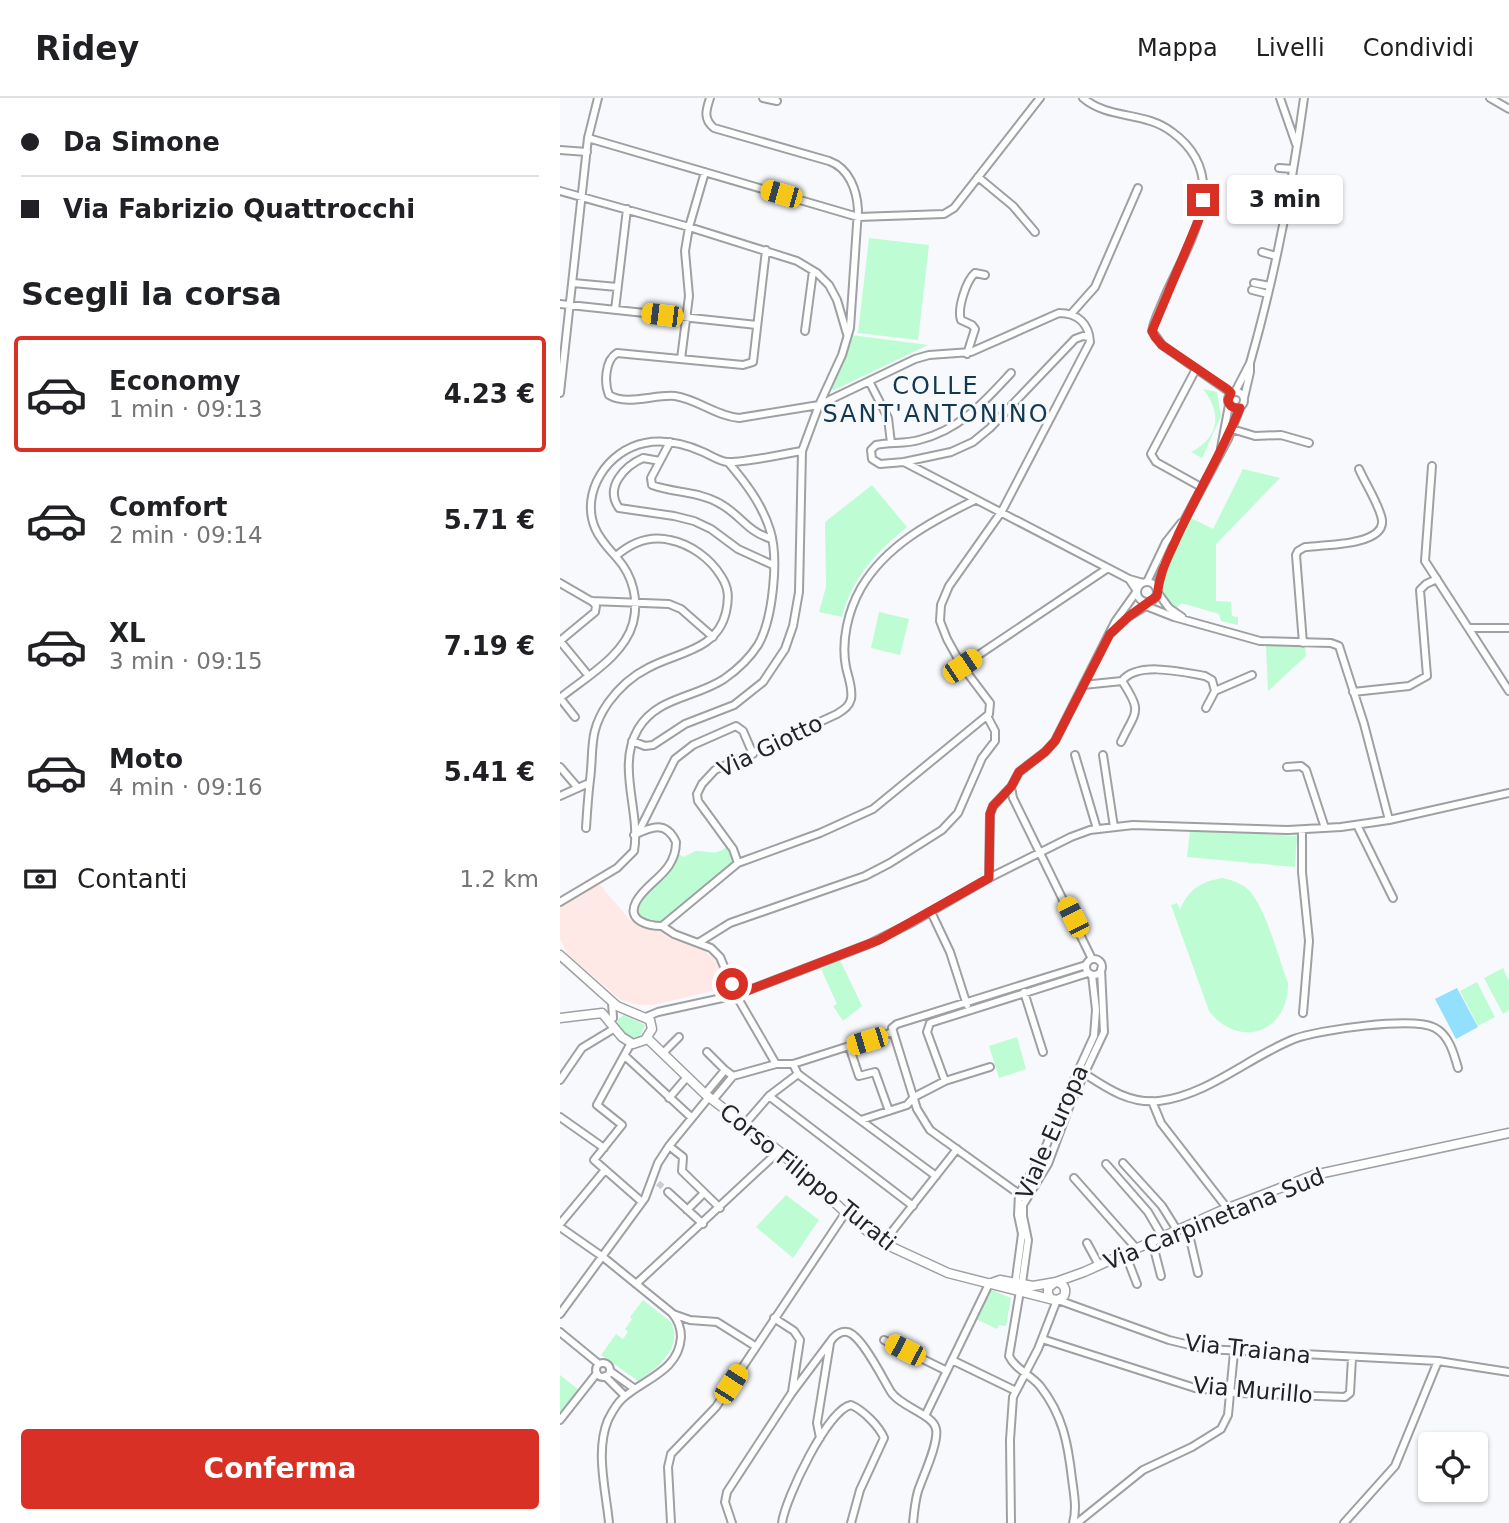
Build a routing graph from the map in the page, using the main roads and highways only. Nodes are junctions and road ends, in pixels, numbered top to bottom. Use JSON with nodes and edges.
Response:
{"nodes":[{"id":1,"x":560,"y":955,"type":"edge"},
{"id":2,"x":624,"y":1009,"type":"junction"},
{"id":3,"x":560,"y":1018,"type":"edge"},
{"id":4,"x":614,"y":1023,"type":"junction"},
{"id":5,"x":647,"y":1038,"type":"junction"},
{"id":6,"x":1509,"y":1133,"type":"edge"},
{"id":7,"x":1084,"y":1272,"type":"junction"},
{"id":8,"x":1055,"y":1283,"type":"junction"},
{"id":9,"x":1018,"y":1287,"type":"junction"},
{"id":10,"x":1065,"y":1292,"type":"junction"},
{"id":11,"x":1056,"y":1300,"type":"junction"}],
"edges":[{"from":1,"to":2,"type":"main road"},
{"from":2,"to":4,"type":"main road"},
{"from":2,"to":5,"type":"main road"},
{"from":3,"to":4,"type":"main road"},
{"from":4,"to":5,"type":"main road"},
{"from":5,"to":9,"type":"main road","name":"Corso Filippo Turati"},
{"from":6,"to":7,"type":"main road","name":"Via Carpinetana Sud"},
{"from":7,"to":8,"type":"main road","name":"Via Carpinetana Sud"},
{"from":7,"to":10,"type":"main road","name":"Via Carpinetana Sud"},
{"from":8,"to":9,"type":"main road","name":"Corso Filippo Turati"},
{"from":8,"to":10,"type":"main road"},
{"from":8,"to":11,"type":"main road"},
{"from":9,"to":11,"type":"main road","name":"Corso Filippo Turati"},
{"from":10,"to":11,"type":"main road"}]}
